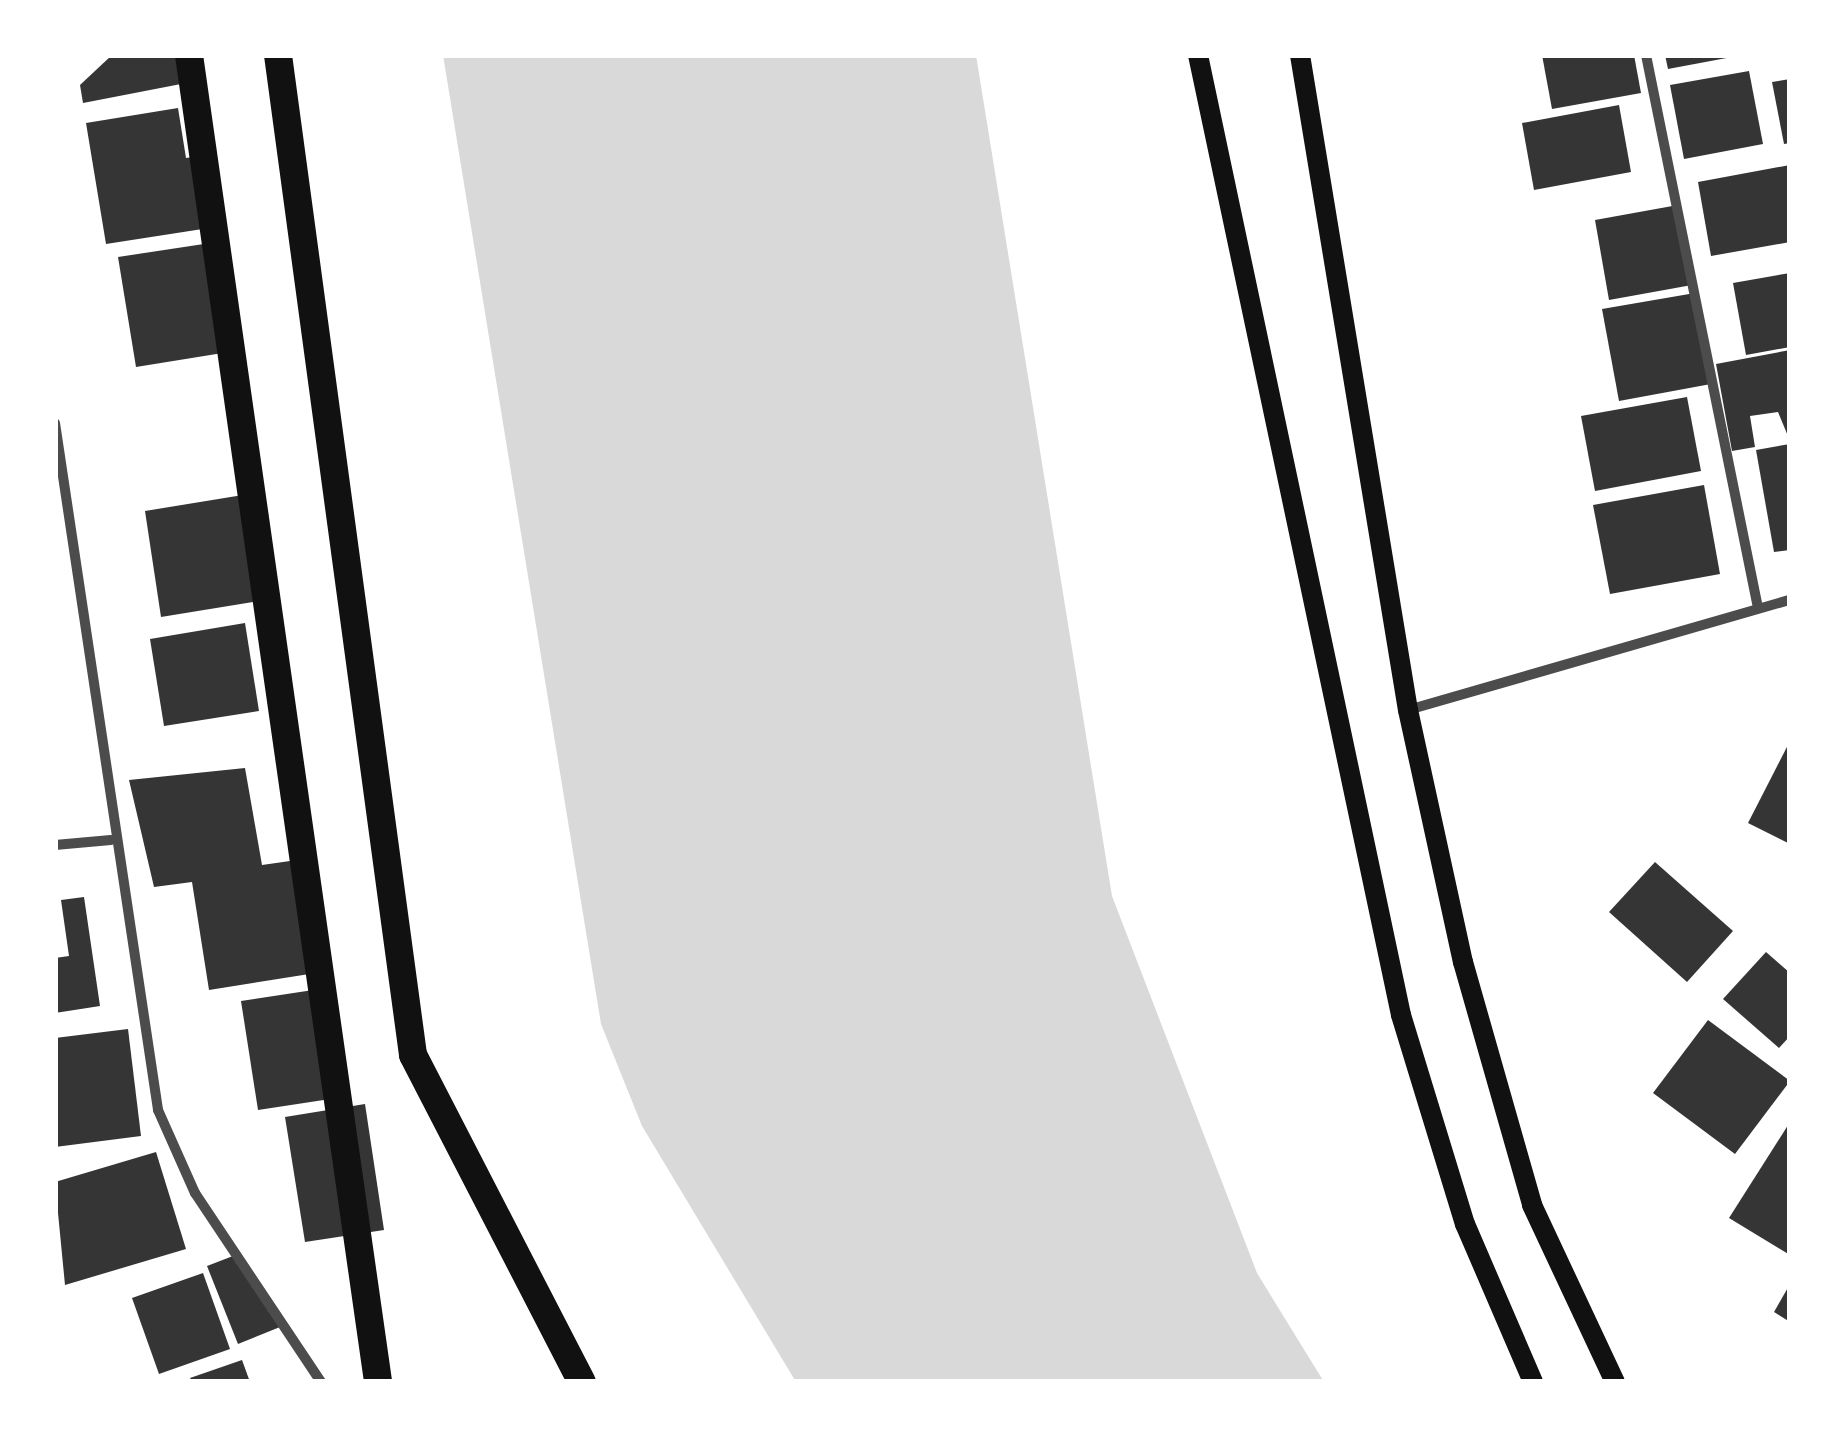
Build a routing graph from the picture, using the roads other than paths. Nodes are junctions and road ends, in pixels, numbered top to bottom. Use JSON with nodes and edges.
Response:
{"nodes":[{"id":1,"x":189,"y":55,"type":"edge"},
{"id":2,"x":278,"y":55,"type":"edge"},
{"id":3,"x":1198,"y":55,"type":"edge"},
{"id":4,"x":1300,"y":55,"type":"edge"},
{"id":5,"x":1646,"y":55,"type":"edge"},
{"id":6,"x":55,"y":424,"type":"edge"},
{"id":7,"x":1790,"y":600,"type":"edge"},
{"id":8,"x":1758,"y":608,"type":"junction"},
{"id":9,"x":1408,"y":710,"type":"junction"},
{"id":10,"x":110,"y":840,"type":"junction"},
{"id":11,"x":55,"y":845,"type":"edge"},
{"id":12,"x":322,"y":1382,"type":"edge"},
{"id":13,"x":378,"y":1382,"type":"edge"},
{"id":14,"x":582,"y":1382,"type":"edge"},
{"id":15,"x":1533,"y":1382,"type":"edge"},
{"id":16,"x":1614,"y":1382,"type":"edge"}],
"edges":[{"from":1,"to":13,"type":"highway"},
{"from":2,"to":14,"type":"highway"},
{"from":3,"to":15,"type":"main road"},
{"from":4,"to":9,"type":"main road"},
{"from":5,"to":8,"type":"street"},
{"from":6,"to":10,"type":"street"},
{"from":7,"to":8,"type":"street"},
{"from":8,"to":9,"type":"street"},
{"from":9,"to":16,"type":"main road"},
{"from":10,"to":11,"type":"street"},
{"from":10,"to":12,"type":"street"}]}
